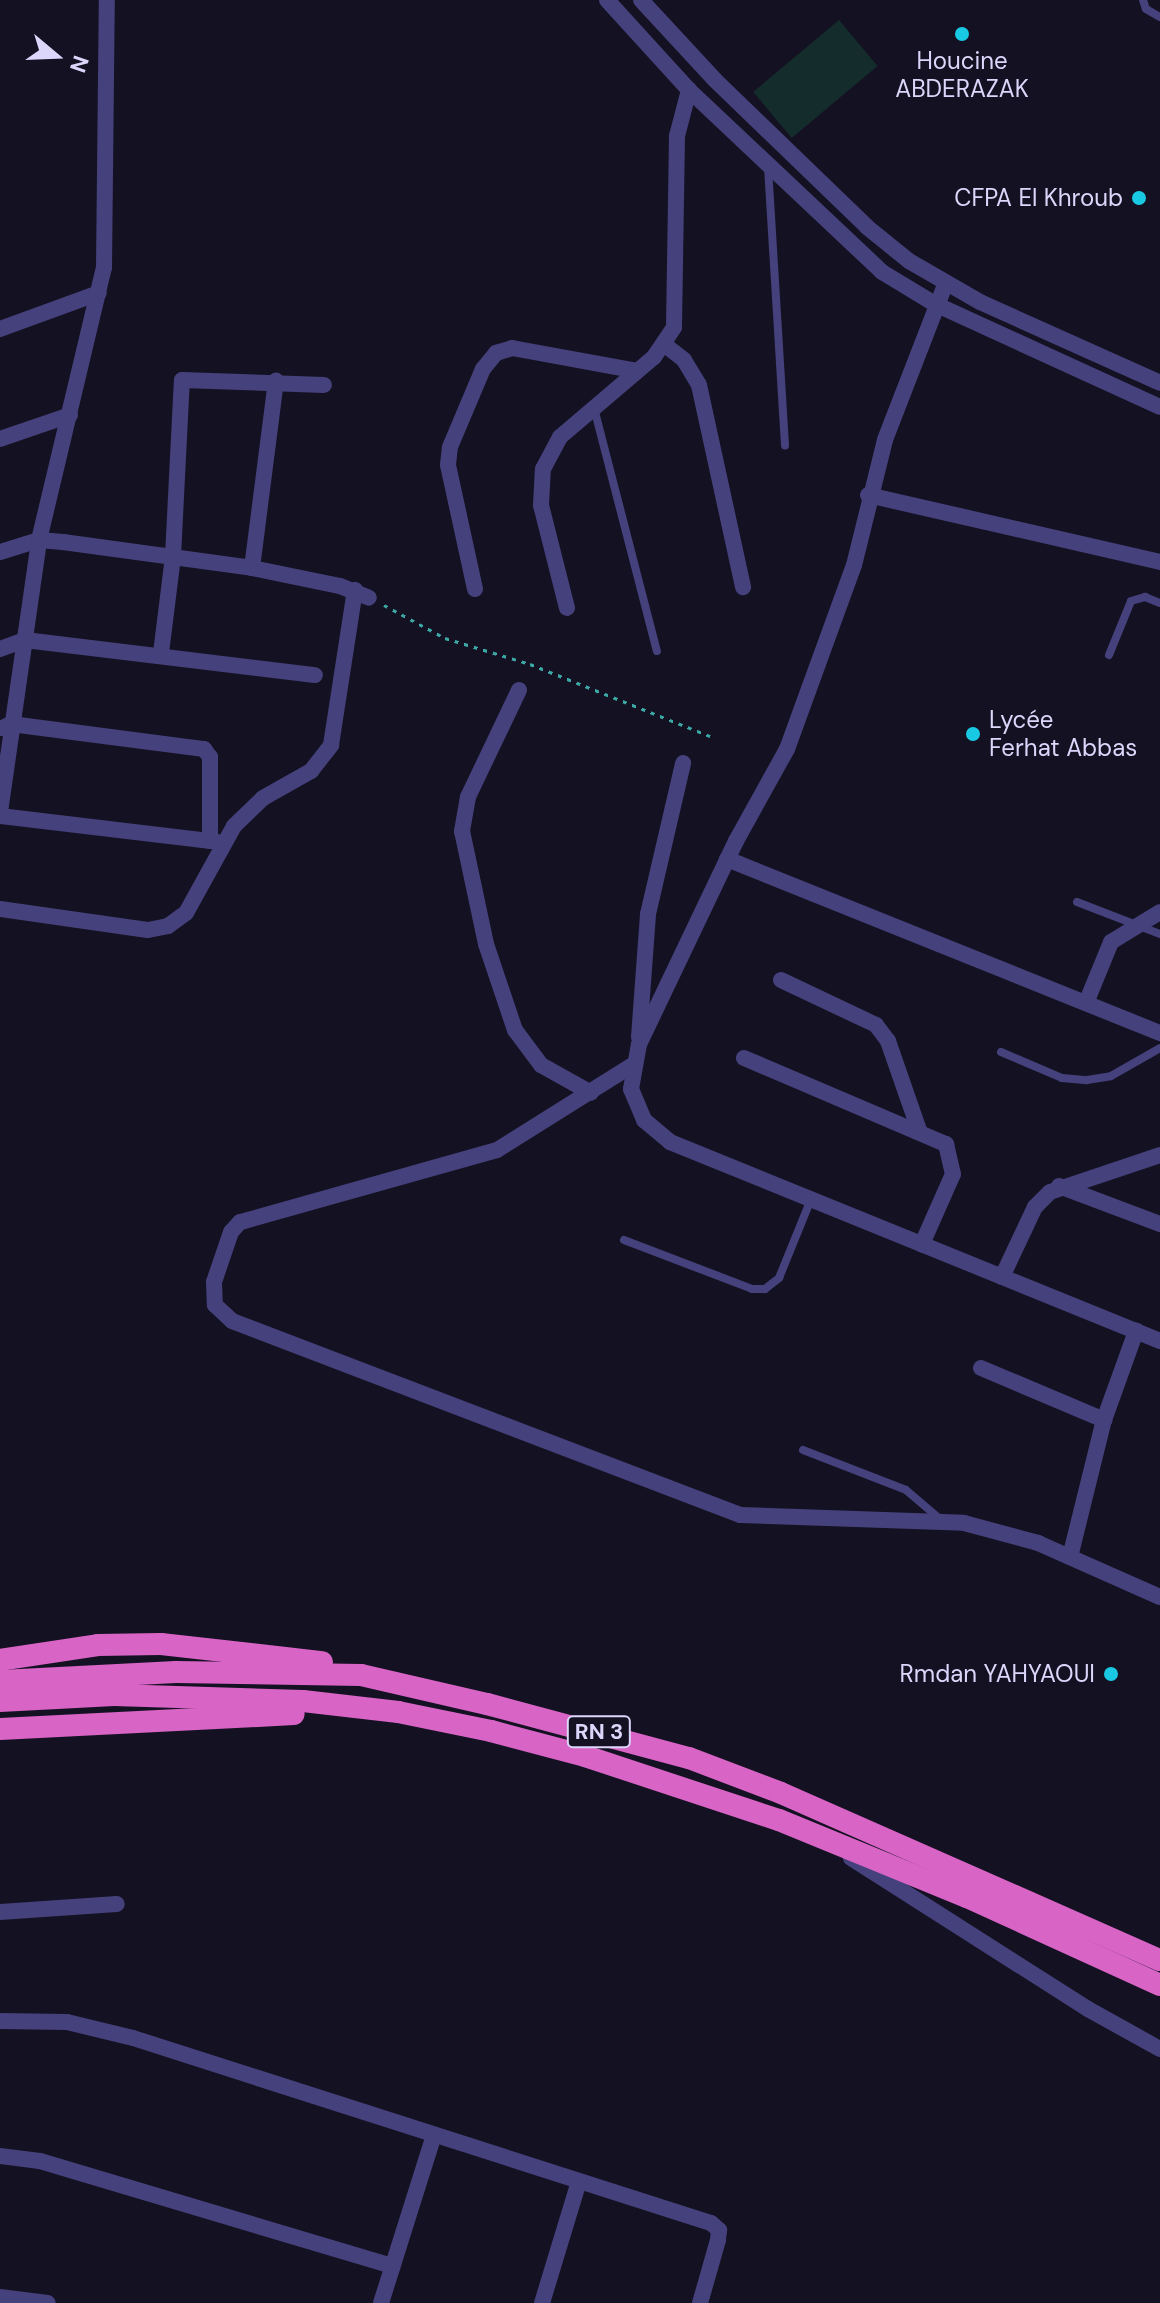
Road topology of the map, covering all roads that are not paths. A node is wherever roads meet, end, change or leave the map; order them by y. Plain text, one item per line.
1 (107, 0) edge
2 (607, 0) edge
3 (641, 0) edge
4 (1143, 0) edge
5 (1160, 17) edge
6 (689, 90) junction
7 (767, 162) junction
8 (945, 285) junction
9 (99, 293) junction
10 (935, 304) junction
11 (0, 329) edge
12 (665, 345) junction
13 (637, 371) junction
14 (276, 381) junction
15 (1160, 383) edge
16 (324, 385) dead end
17 (594, 407) junction
18 (1160, 407) edge
19 (70, 415) junction
20 (0, 439) edge
21 (785, 445) dead end
22 (868, 495) junction
23 (39, 540) junction
24 (0, 552) edge
25 (173, 556) junction
26 (1160, 562) edge
27 (252, 568) junction
28 (743, 587) dead end
29 (475, 589) dead end
30 (1160, 603) edge
31 (567, 608) dead end
32 (25, 640) junction
33 (0, 649) edge
34 (657, 651) dead end
35 (161, 653) junction
36 (1109, 655) dead end
37 (315, 675) dead end
38 (519, 690) dead end
39 (5, 726) edge
40 (683, 763) dead end
41 (0, 814) edge
42 (216, 842) junction
43 (727, 859) junction
44 (1077, 902) dead end
45 (0, 909) edge
46 (1160, 912) edge
47 (1135, 925) junction
48 (1160, 934) edge
49 (781, 980) dead end
50 (1086, 1003) junction
51 (1160, 1033) edge
52 (639, 1044) junction
53 (1160, 1048) edge
54 (1001, 1052) dead end
55 (744, 1058) dead end
56 (631, 1066) junction
57 (591, 1093) junction
58 (919, 1130) junction
59 (1160, 1155) edge
60 (1059, 1186) junction
61 (811, 1199) junction
62 (1160, 1224) edge
63 (624, 1240) dead end
64 (922, 1244) junction
65 (1002, 1277) junction
66 (1136, 1331) junction
67 (1160, 1341) edge
68 (981, 1368) dead end
69 (1104, 1420) junction
70 (803, 1450) dead end
71 (940, 1519) junction
72 (1070, 1557) junction
73 (1160, 1597) edge
74 (0, 1660) edge
75 (361, 1675) junction
76 (0, 1681) edge
77 (0, 1701) edge
78 (356, 1706) junction
79 (0, 1729) edge
80 (809, 1832) junction
81 (117, 1904) dead end
82 (0, 1912) edge
83 (1160, 1960) edge
84 (1160, 1985) edge
85 (0, 2021) edge
86 (1160, 2049) edge
87 (434, 2135) junction
88 (0, 2156) edge
89 (579, 2181) junction
90 (393, 2266) junction
91 (0, 2297) edge
92 (24, 2299) edge
93 (48, 2303) edge
94 (381, 2303) edge
95 (542, 2303) edge
96 (700, 2303) edge

1 - 9 street
2 - 6 street
3 - 8 street
4 - 5 lane
6 - 7 street
6 - 12 street
7 - 10 street
7 - 21 lane
8 - 10 street
8 - 15 street
9 - 11 street
9 - 19 street
10 - 18 street
10 - 22 street
12 - 13 street
12 - 28 street
13 - 17 street
13 - 29 street
14 - 16 street
14 - 25 street
14 - 27 street
17 - 31 street
17 - 34 lane
19 - 20 street
19 - 23 street
22 - 26 street
22 - 43 street
23 - 24 street
23 - 25 street
23 - 32 street
25 - 27 street
25 - 35 street
27 - 42 street
30 - 36 lane
32 - 33 street
32 - 35 street
32 - 39 street
35 - 37 street
38 - 57 street
39 - 41 street
39 - 42 street
40 - 52 street
41 - 42 street
42 - 45 street
43 - 50 street
43 - 52 street
44 - 47 lane
46 - 47 street
47 - 48 lane
47 - 50 street
49 - 58 street
50 - 51 street
52 - 56 street
53 - 54 lane
55 - 58 street
56 - 57 street
56 - 61 street
57 - 71 street
58 - 64 street
59 - 60 street
60 - 62 street
60 - 65 street
61 - 63 lane
61 - 64 street
64 - 65 street
65 - 66 street
66 - 67 street
66 - 69 street
68 - 69 street
69 - 72 street
70 - 71 lane
71 - 72 street
72 - 73 street
74 - 75 highway
75 - 76 highway, RN 3
75 - 83 highway, RN 3
77 - 78 highway, RN 3
78 - 79 highway
78 - 80 highway, RN 3
80 - 84 highway, RN 3
80 - 86 street
81 - 82 street
85 - 87 street
87 - 89 street
87 - 90 street
88 - 90 street
89 - 95 street
89 - 96 street
90 - 94 street
91 - 92 street
92 - 93 street

